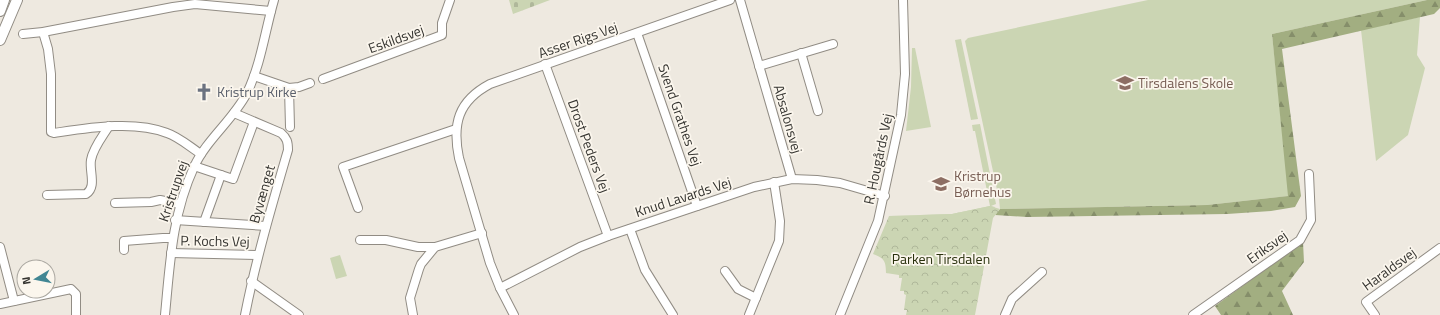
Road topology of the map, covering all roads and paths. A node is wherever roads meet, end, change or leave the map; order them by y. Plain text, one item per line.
1 (4, 0) edge
2 (17, 0) edge
3 (274, 0) edge
4 (450, 0) edge
5 (730, 0) edge
6 (740, 0) edge
7 (903, 0) edge
8 (0, 11) edge
9 (271, 11) junction
10 (43, 32) junction
11 (637, 33) junction
12 (23, 34) dead end
13 (0, 40) edge
14 (833, 44) dead end
15 (801, 53) junction
16 (545, 64) junction
17 (759, 66) junction
18 (254, 76) junction
19 (323, 79) dead end
20 (310, 83) dead end
21 (289, 88) junction
22 (818, 111) dead end
23 (234, 113) junction
24 (254, 122) junction
25 (109, 126) junction
26 (290, 128) dead end
27 (456, 129) junction
28 (201, 154) junction
29 (194, 166) junction
30 (1309, 174) dead end
31 (221, 176) junction
32 (792, 179) junction
33 (774, 182) junction
34 (47, 195) dead end
35 (885, 196) junction
36 (116, 203) dead end
37 (180, 204) junction
38 (697, 206) junction
39 (358, 208) dead end
40 (176, 220) junction
41 (204, 222) junction
42 (266, 226) junction
43 (630, 228) junction
44 (482, 233) junction
45 (608, 236) junction
46 (172, 238) junction
47 (360, 240) dead end
48 (0, 247) edge
49 (435, 247) junction
50 (1440, 248) edge
51 (124, 250) dead end
52 (171, 253) junction
53 (258, 255) junction
54 (725, 271) dead end
55 (1042, 272) dead end
56 (252, 280) junction
57 (500, 288) junction
58 (756, 298) junction
59 (14, 301) junction
60 (0, 304) edge
61 (76, 315) edge
62 (165, 315) edge
63 (244, 315) edge
64 (299, 315) edge
65 (413, 315) edge
66 (514, 315) edge
67 (673, 315) edge
68 (749, 315) edge
69 (840, 315) edge
70 (1005, 315) edge
71 (1193, 315) edge
72 (1375, 315) edge

1 - 8 street
2 - 13 street
3 - 9 street, Kristrupvej
4 - 19 street, Eskildsvej
5 - 11 street, Asser Rigs Vej
6 - 17 street, Absalonsvej
7 - 35 street, R. Hougårds Vej
9 - 10 street
9 - 18 street, Kristrupvej
10 - 12 street
10 - 25 street
11 - 16 street, Asser Rigs Vej
11 - 38 street, Svend Grathes Vej
14 - 15 street
15 - 17 street
15 - 22 street
16 - 27 street, Asser Rigs Vej
16 - 45 street, Drost Peders Vej
17 - 32 street, Absalonsvej
18 - 21 street
18 - 23 street, Kristrupvej
20 - 21 street
21 - 26 street
23 - 24 street, Byvænget
23 - 28 street, Kristrupvej
24 - 31 street
24 - 42 street, Byvænget
25 - 28 street
25 - 34 street
27 - 39 street
27 - 44 street, Asser Rigs Vej
28 - 29 street, Kristrupvej
29 - 31 street
29 - 37 street, Kristrupvej
30 - 71 street, Eriksvej
31 - 41 street
32 - 33 street, Knud Lavards Vej
32 - 35 street, Knud Lavards Vej
33 - 38 street, Knud Lavards Vej
33 - 58 street
35 - 69 street, R. Hougårds Vej
36 - 37 street
37 - 40 street, Kristrupvej
38 - 43 street, Knud Lavards Vej
40 - 41 street
40 - 46 street, Kristrupvej
41 - 42 street
42 - 53 street, Byvænget
43 - 45 street, Knud Lavards Vej
43 - 67 street
44 - 49 street
44 - 57 street, Asser Rigs Vej
45 - 57 street, Knud Lavards Vej
46 - 51 street
46 - 52 street, Kristrupvej
47 - 49 street
48 - 59 street
49 - 65 street
50 - 72 street, Haraldsvej
52 - 53 street, P. Kochs Vej
52 - 62 street, Kristrupvej
53 - 56 street, Byvænget
54 - 58 street
55 - 70 street
56 - 63 street, Byvænget
56 - 64 street
57 - 66 street, Asser Rigs Vej
58 - 68 street
59 - 60 street
59 - 61 street

